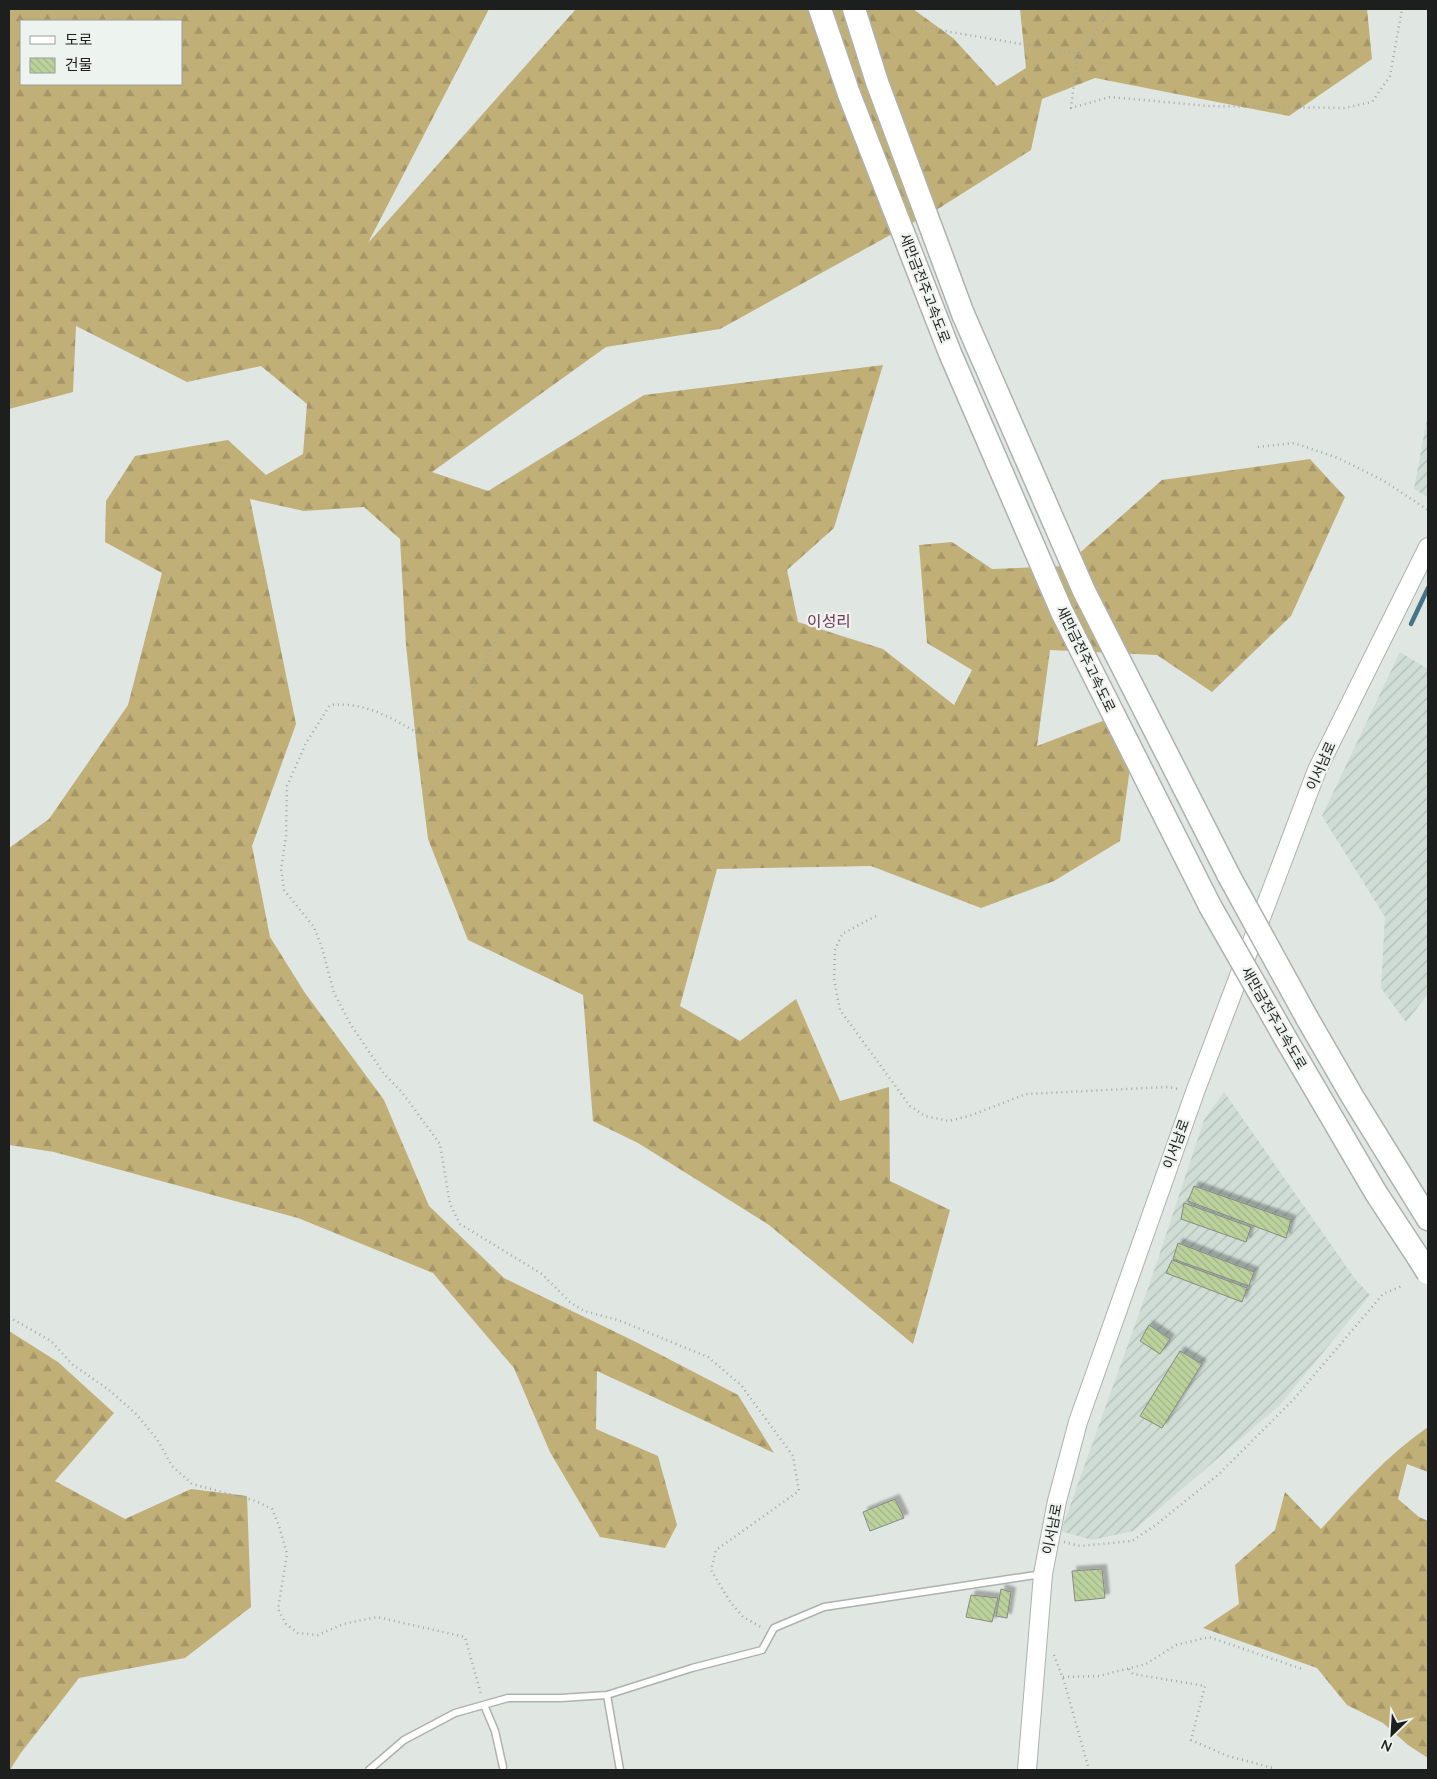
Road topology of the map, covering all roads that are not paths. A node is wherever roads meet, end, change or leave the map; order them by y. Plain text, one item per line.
1 (820, 9) edge
2 (854, 9) edge
3 (1428, 548) edge
4 (1428, 1219) edge
5 (1423, 1265) edge
6 (1043, 1574) junction
7 (607, 1695) junction
8 (484, 1705) junction
9 (503, 1767) dead end
10 (369, 1770) edge
11 (620, 1770) edge
12 (1027, 1770) edge

1 - 5 highway, 새만금전주고속도로, bridge
2 - 4 highway, 새만금전주고속도로, bridge
3 - 6 main road, 이서남로
6 - 7 lane
6 - 12 main road, 이서남로
7 - 8 lane
7 - 11 lane
8 - 9 lane
8 - 10 lane

